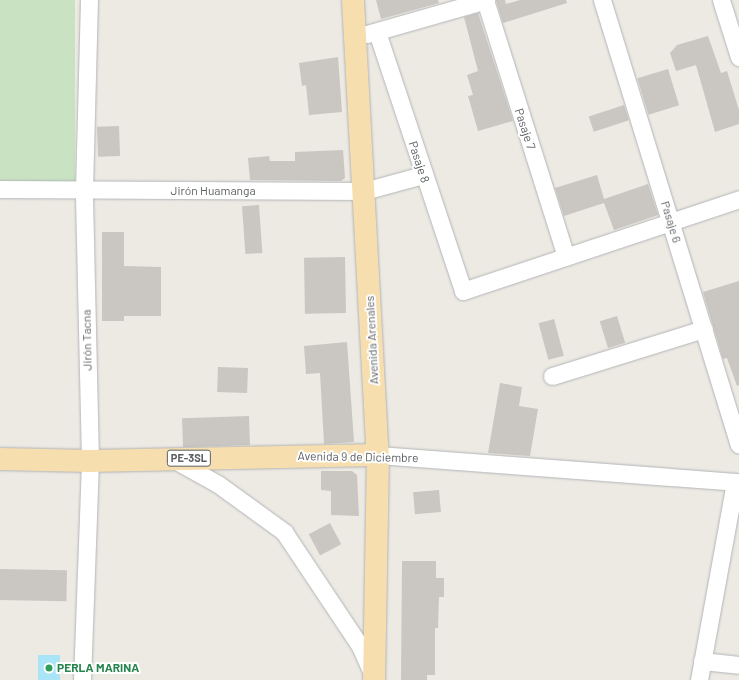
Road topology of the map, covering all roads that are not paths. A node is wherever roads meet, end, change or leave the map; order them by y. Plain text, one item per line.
1 (89, 0) edge
2 (353, 0) edge
3 (486, 0) edge
4 (602, 0) edge
5 (721, 0) edge
6 (377, 32) junction
7 (355, 38) junction
8 (739, 57) edge
9 (423, 175) junction
10 (0, 189) edge
11 (84, 190) junction
12 (364, 191) junction
13 (739, 200) edge
14 (672, 222) junction
15 (566, 257) junction
16 (704, 329) junction
17 (552, 376) dead end
18 (739, 444) edge
19 (378, 455) junction
20 (171, 458) junction
21 (0, 459) edge
22 (90, 461) junction
23 (737, 482) edge
24 (702, 661) junction
25 (739, 665) edge
26 (374, 679) edge
27 (82, 680) edge
28 (699, 680) edge

1 - 11 street, Jirón Tacna
2 - 7 main road, Avenida Arenales
3 - 6 street
3 - 15 street, Pasaje 7
4 - 14 street, Pasaje 6
5 - 8 street
6 - 7 street
6 - 9 street, Pasaje 8
7 - 12 main road, Avenida Arenales
9 - 12 street, Jirón Huamanga
9 - 15 street, Pasaje 8
10 - 11 street, Jirón Huamanga
11 - 12 street, Jirón Huamanga
11 - 22 street, Jirón Tacna
12 - 19 main road, Avenida Arenales
13 - 14 street
14 - 15 street
14 - 16 street, Pasaje 6
16 - 17 street
16 - 18 street, Pasaje 6
19 - 20 main road, Avenida 9 de Diciembre / PE-3SL
19 - 23 street, Avenida 9 de Diciembre
19 - 26 main road, Avenida Arenales
20 - 22 main road, Avenida 9 de Diciembre / PE-3SL
20 - 26 street
21 - 22 main road, Avenida 9 de Diciembre / PE-3SL
22 - 27 street, Jirón Tacna
23 - 24 street
24 - 25 street
24 - 28 street

